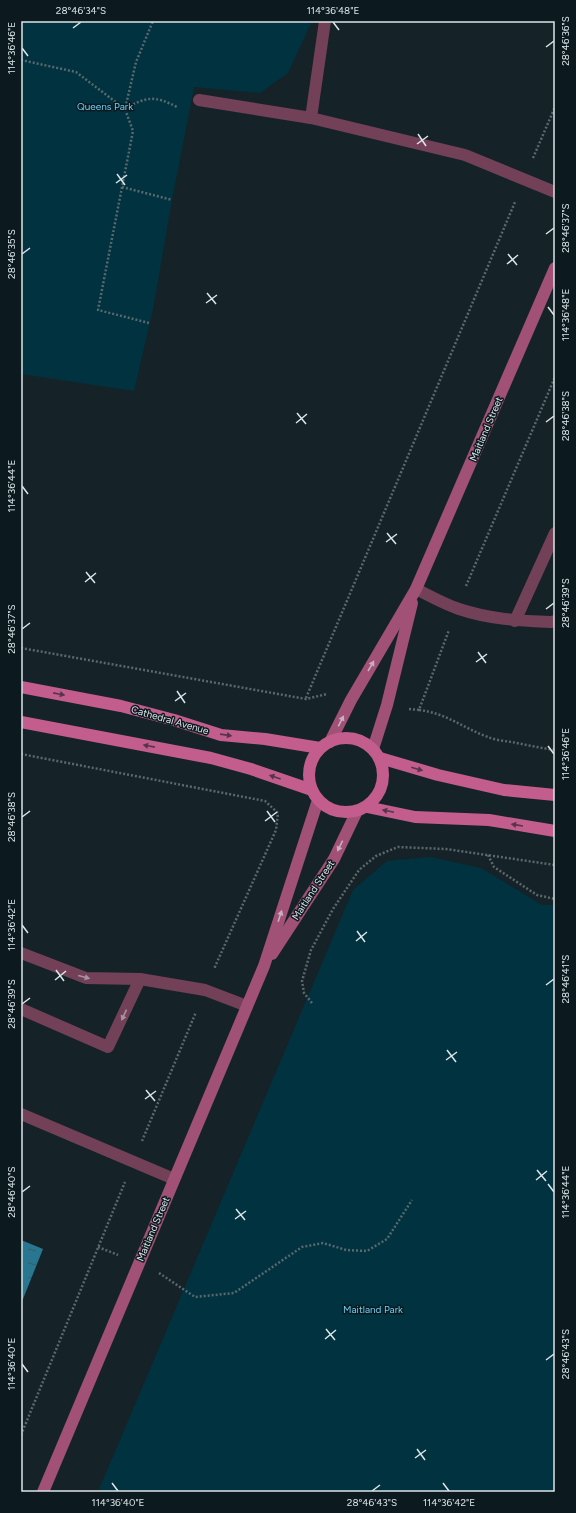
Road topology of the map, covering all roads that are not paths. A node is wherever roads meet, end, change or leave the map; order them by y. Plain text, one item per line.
1 (325, 21) edge
2 (199, 100) road end
3 (311, 118) junction
4 (555, 192) edge
5 (554, 273) edge
6 (555, 533) edge
7 (416, 589) junction
8 (515, 621) junction
9 (555, 621) edge
10 (21, 687) edge
11 (21, 722) edge
12 (325, 745) junction
13 (377, 754) junction
14 (315, 795) junction
15 (555, 795) edge
16 (362, 809) junction
17 (555, 831) edge
18 (21, 953) edge
19 (264, 966) junction
20 (140, 980) junction
21 (247, 1006) junction
22 (21, 1009) edge
23 (21, 1114) edge
24 (174, 1179) junction
25 (43, 1492) edge

1 - 3 lane
2 - 3 lane
3 - 4 lane
5 - 7 main road, Maitland Street
6 - 8 lane
7 - 8 lane
12 -> 7 main road, Maitland Street
7 - 13 main road, Maitland Street
8 - 9 lane
10 -> 12 main road, Cathedral Avenue
14 -> 11 main road
12 - 13 main road
12 - 14 main road
13 -> 15 main road
13 - 16 main road
14 - 16 main road
19 -> 14 main road, Maitland Street
17 -> 16 main road
16 -> 19 main road, Maitland Street
18 -> 20 lane
19 - 21 main road, Maitland Street
20 - 21 lane
20 -> 22 lane
21 - 24 main road, Maitland Street
23 - 24 lane
24 - 25 main road, Maitland Street

